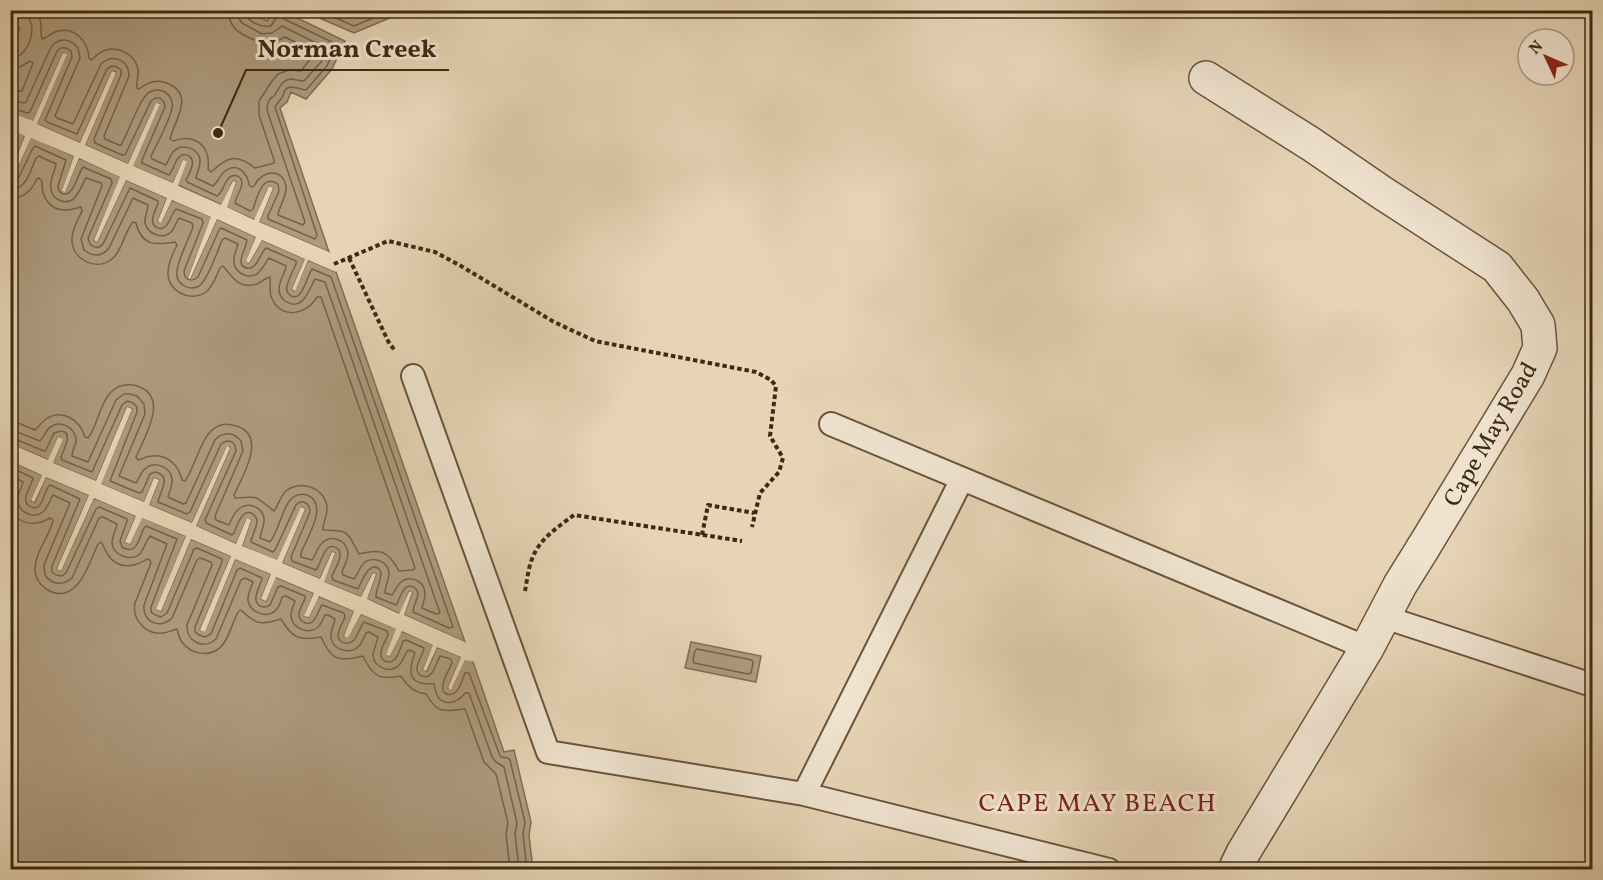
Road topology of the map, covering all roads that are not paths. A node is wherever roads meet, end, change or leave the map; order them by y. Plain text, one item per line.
1 (1206, 78) dead end
2 (413, 376) road end
3 (831, 424) dead end
4 (962, 479) junction
5 (1384, 616) junction
6 (1367, 648) junction
7 (1593, 685) edge
8 (804, 794) junction
9 (1109, 870) edge
10 (1235, 870) edge

1 - 5 street, Cape May Road
2 - 8 lane
3 - 4 lane
4 - 6 lane
4 - 8 lane
5 - 6 street, Cape May Road
5 - 7 lane
6 - 10 street, Cape May Road
8 - 9 lane

